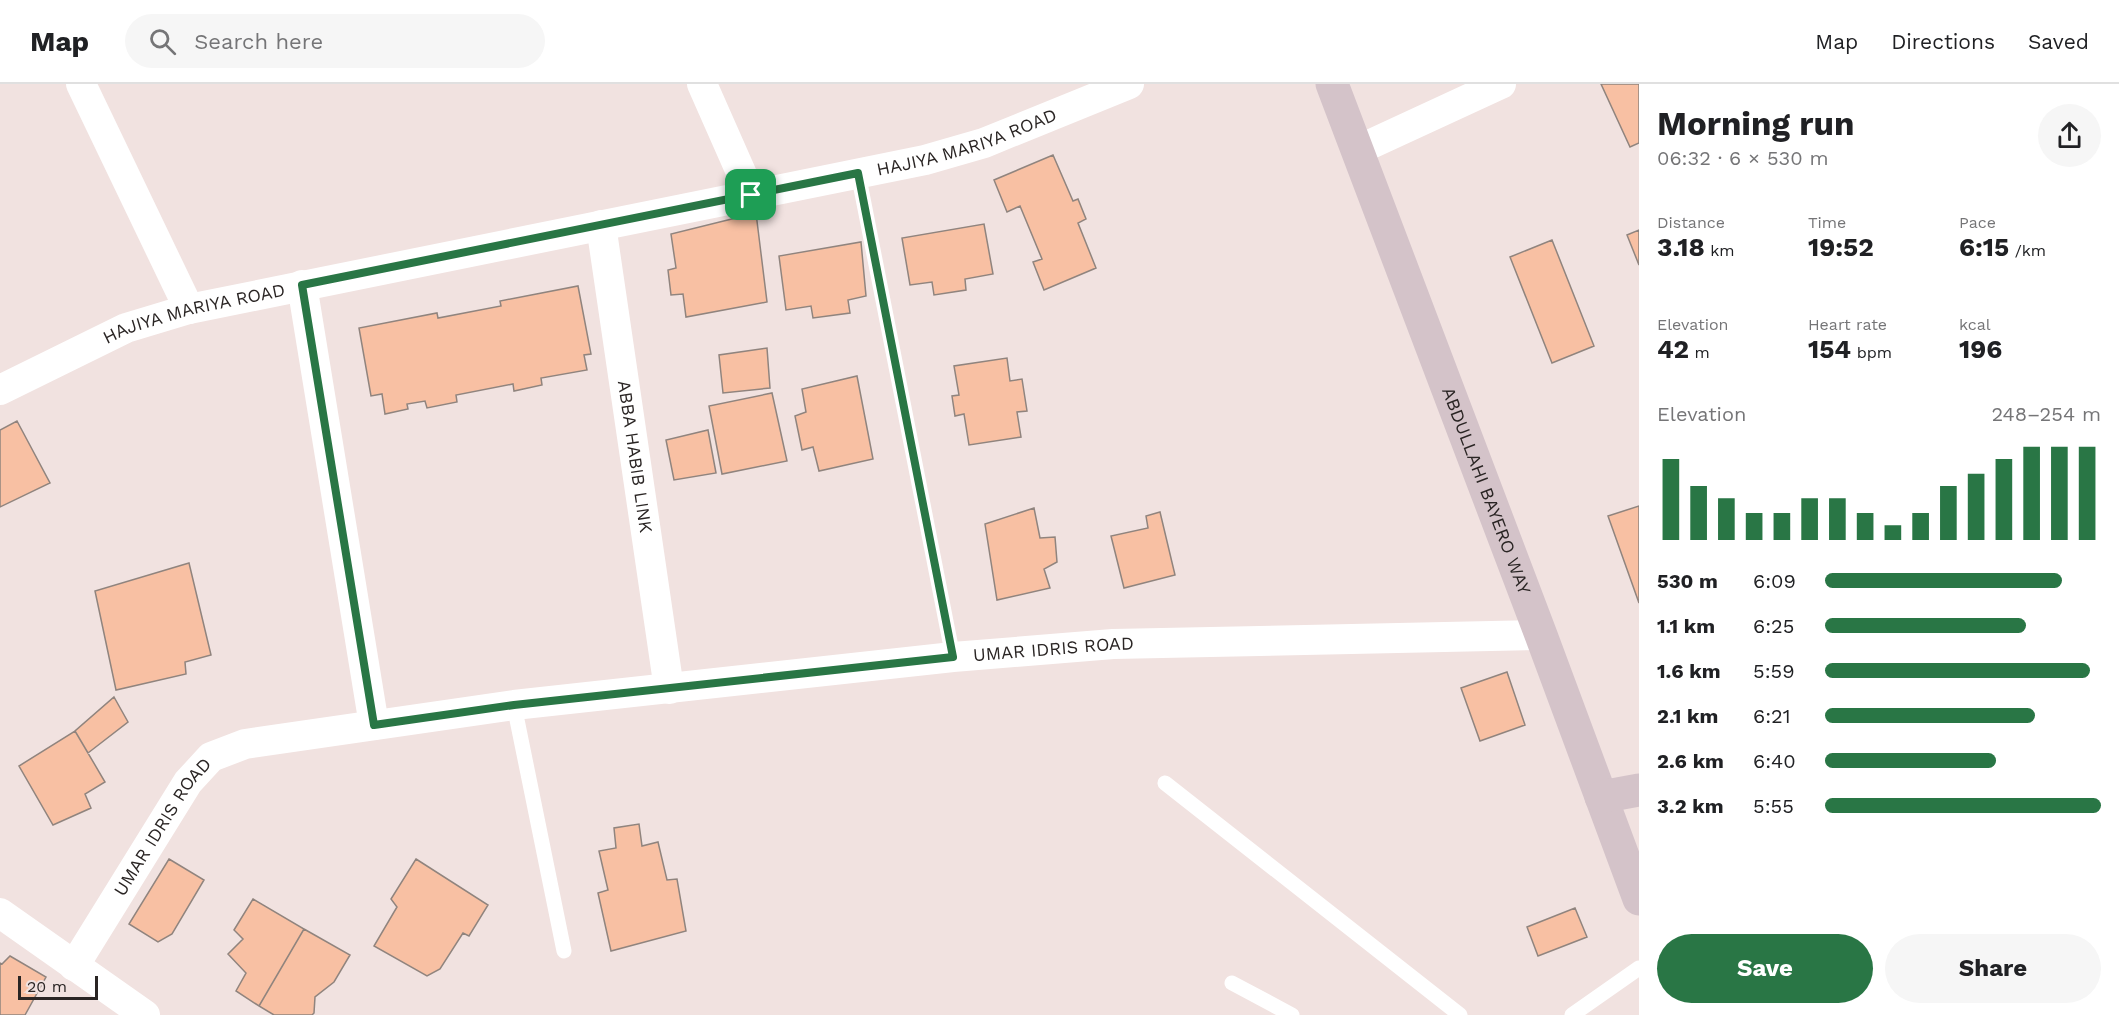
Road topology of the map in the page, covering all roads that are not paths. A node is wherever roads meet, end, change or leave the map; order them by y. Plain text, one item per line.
1 (81, 84) edge
2 (702, 84) edge
3 (1129, 84) edge
4 (1332, 84) edge
5 (1501, 84) edge
6 (1358, 150) junction
7 (858, 173) junction
8 (751, 195) junction
9 (601, 225) junction
10 (302, 285) junction
11 (189, 309) junction
12 (0, 390) edge
13 (1541, 635) junction
14 (953, 657) junction
15 (669, 688) junction
16 (514, 705) junction
17 (374, 725) junction
18 (1165, 783) dead end
19 (1639, 790) edge
20 (1601, 797) junction
21 (1639, 899) edge
22 (0, 913) edge
23 (564, 951) dead end
24 (74, 966) junction
25 (1639, 968) edge
26 (1232, 983) dead end
27 (145, 1015) edge
28 (1292, 1015) edge
29 (1460, 1015) edge
30 (1572, 1015) edge

1 - 11 street
2 - 8 street
3 - 7 street, HAJIYA MARIYA ROAD
4 - 6 street, ABDULLAHI BAYERO WAY
5 - 6 street
6 - 13 street, ABDULLAHI BAYERO WAY
7 - 8 street, HAJIYA MARIYA ROAD
7 - 14 lane
8 - 9 street, HAJIYA MARIYA ROAD
9 - 10 street, HAJIYA MARIYA ROAD
9 - 15 street, ABBA HABIB LINK
10 - 11 street, HAJIYA MARIYA ROAD
10 - 17 street
11 - 12 street, HAJIYA MARIYA ROAD
13 - 14 street, UMAR IDRIS ROAD
13 - 20 street, ABDULLAHI BAYERO WAY
14 - 15 street, UMAR IDRIS ROAD
15 - 16 street, UMAR IDRIS ROAD
16 - 17 street, UMAR IDRIS ROAD
16 - 23 lane
17 - 24 street, UMAR IDRIS ROAD
18 - 29 lane
19 - 20 street
20 - 21 street, ABDULLAHI BAYERO WAY
22 - 24 street
24 - 27 street
25 - 30 lane
26 - 28 lane

